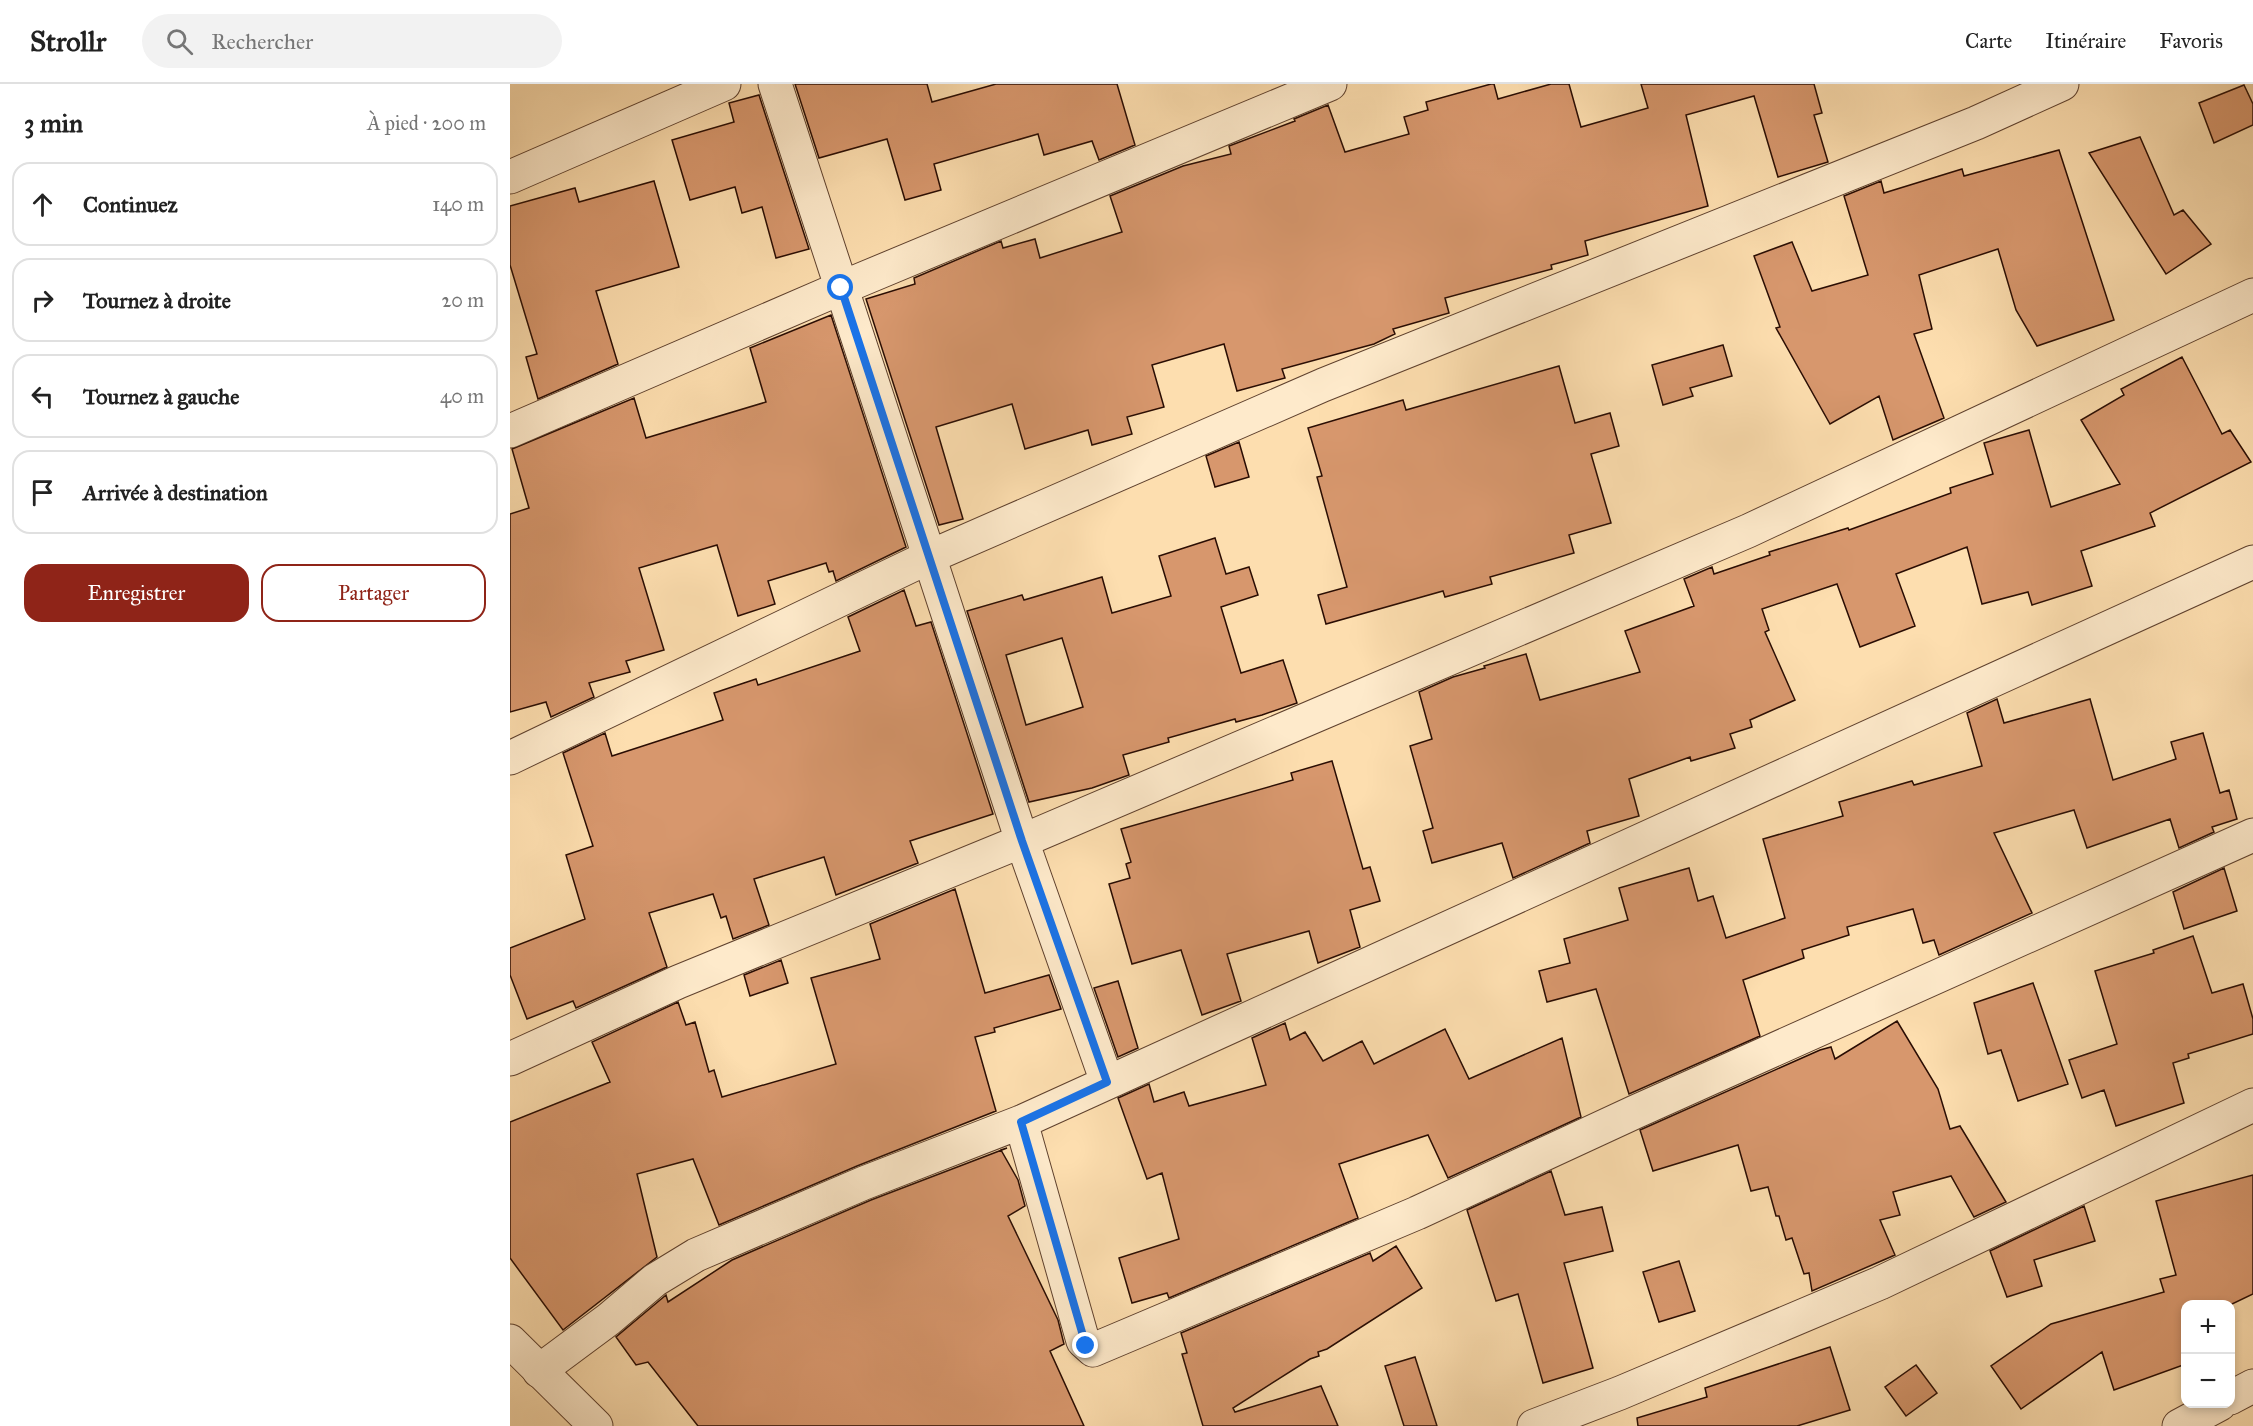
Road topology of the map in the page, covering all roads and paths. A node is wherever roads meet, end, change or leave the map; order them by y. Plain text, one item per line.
1 (724, 84) edge
2 (774, 84) edge
3 (1330, 84) edge
4 (2062, 84) edge
5 (510, 177) edge
6 (841, 288) junction
7 (2253, 295) edge
8 (510, 431) edge
9 (929, 557) junction
10 (2253, 562) edge
11 (510, 758) edge
12 (2253, 835) edge
13 (1022, 841) junction
14 (510, 1059) edge
15 (1107, 1082) junction
16 (2253, 1105) edge
17 (1021, 1122) junction
18 (510, 1341) edge
19 (539, 1371) junction
20 (2253, 1386) edge
21 (2235, 1395) edge
22 (2213, 1408) edge
23 (596, 1426) edge
24 (1533, 1426) edge
25 (2179, 1426) edge

1 - 5 street
2 - 6 street
3 - 6 street
4 - 9 street
6 - 8 street
6 - 9 street
7 - 13 street
9 - 11 street
9 - 13 street
10 - 15 street
12 - 17 street
13 - 14 street
13 - 15 street
15 - 17 street
16 - 24 street
17 - 19 street
18 - 19 street
19 - 23 street
20 - 21 street
22 - 25 street

